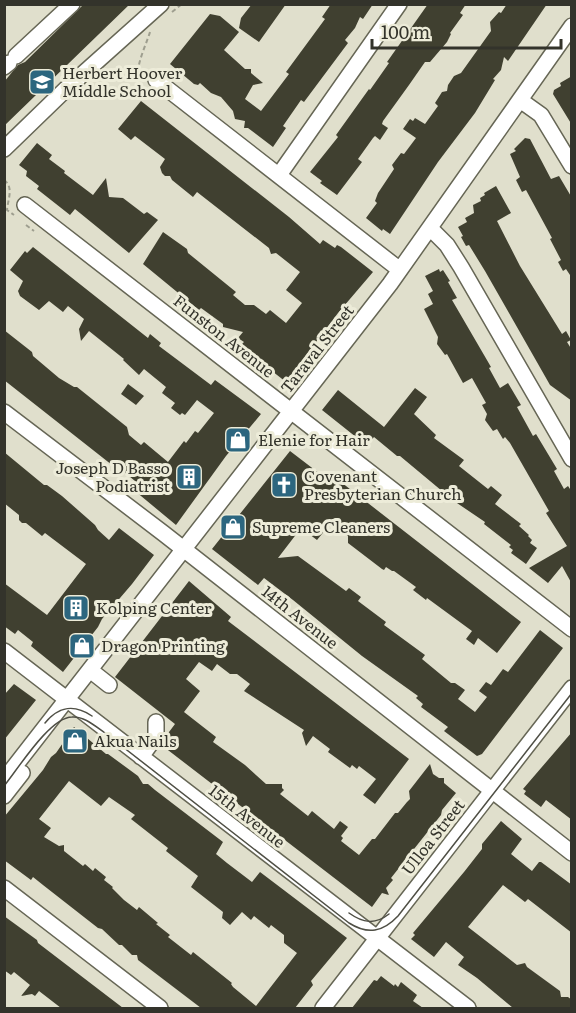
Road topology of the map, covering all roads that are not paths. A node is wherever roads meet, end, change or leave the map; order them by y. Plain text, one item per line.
1 (72, 4) edge
2 (160, 4) edge
3 (399, 4) edge
4 (572, 26) edge
5 (10, 62) edge
6 (156, 80) dead end
7 (520, 100) junction
8 (4, 149) edge
9 (572, 166) edge
10 (279, 175) junction
11 (26, 205) dead end
12 (430, 228) junction
13 (400, 270) junction
14 (291, 411) junction
15 (4, 412) edge
16 (572, 459) edge
17 (184, 550) junction
18 (572, 629) edge
19 (4, 651) edge
20 (90, 670) junction
21 (109, 684) dead end
22 (572, 688) edge
23 (69, 701) junction
24 (156, 722) dead end
25 (141, 757) junction
26 (4, 767) edge
27 (4, 780) edge
28 (492, 791) junction
29 (4, 796) edge
30 (572, 853) edge
31 (4, 888) edge
32 (377, 939) junction
33 (160, 1008) edge
34 (322, 1008) edge
35 (468, 1008) edge

1 - 5 street
2 - 8 street
3 - 10 street
4 - 7 street, Taraval Street
6 - 10 street
7 - 9 street
7 - 12 street, Taraval Street
10 - 13 street
11 - 14 street, Funston Avenue
12 - 13 street, Taraval Street
12 - 16 street
13 - 14 street, Taraval Street
14 - 17 street, Taraval Street
14 - 18 street, Funston Avenue
15 - 17 street, 14th Avenue
17 - 20 street, Taraval Street
17 - 28 street, 14th Avenue
19 - 23 street, 15th Avenue
20 - 21 street
20 - 23 street, Taraval Street
22 - 28 street, Ulloa Street
23 - 25 street, 15th Avenue
23 - 26 street, Taraval Street
23 - 27 street, Taraval Street
23 - 29 street, Taraval Street
24 - 25 street
25 - 32 street, 15th Avenue
28 - 30 street, 14th Avenue
28 - 32 street, Ulloa Street
31 - 33 street
32 - 34 street, Ulloa Street
32 - 35 street, 15th Avenue

